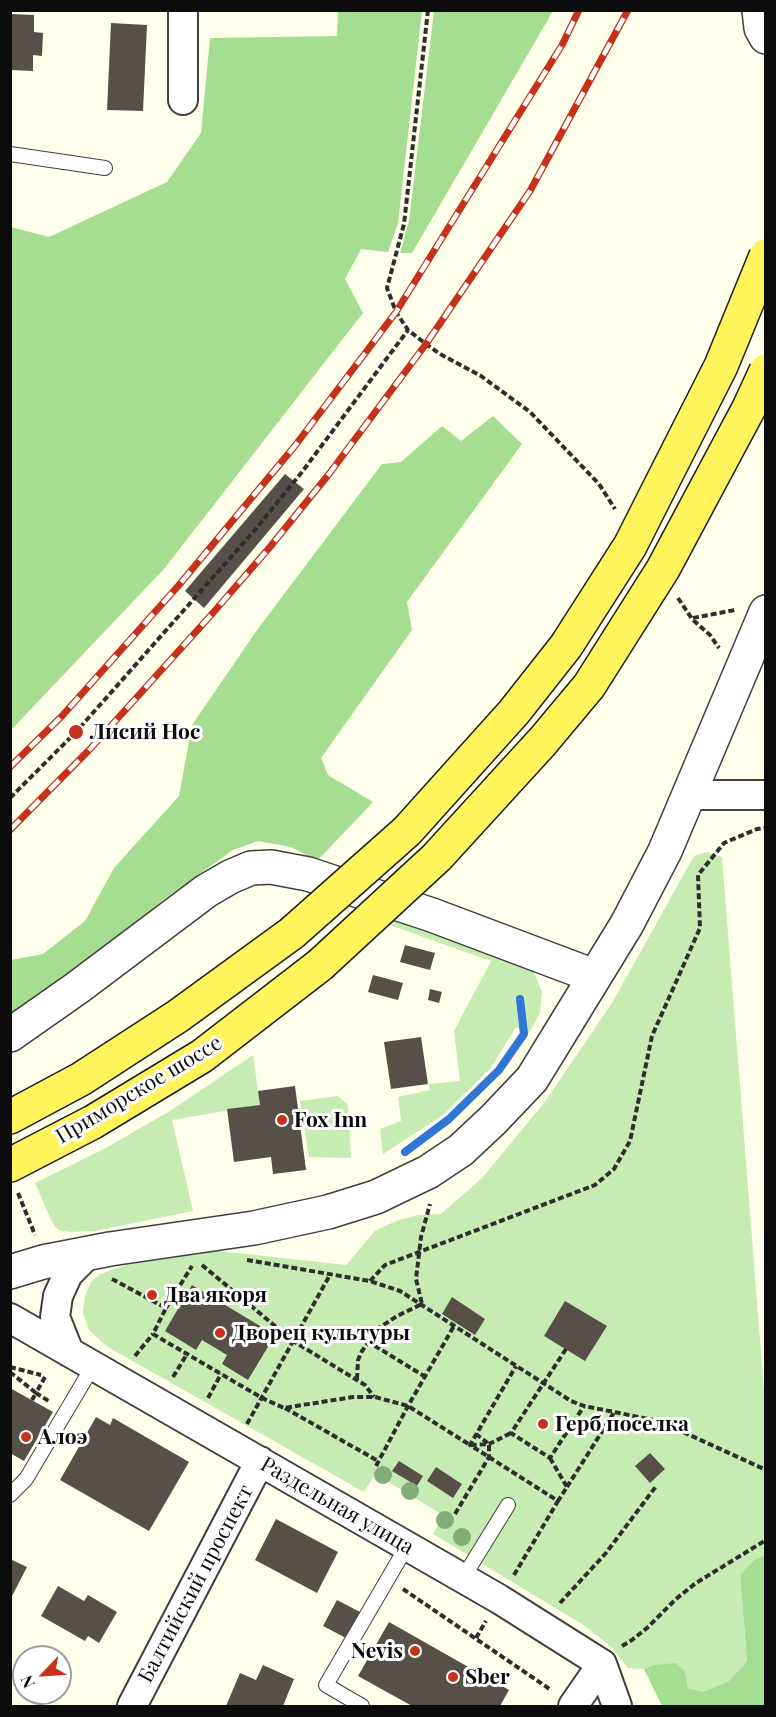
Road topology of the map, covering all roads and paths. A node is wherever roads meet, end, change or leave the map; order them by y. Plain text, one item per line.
1 (183, 10) edge
2 (428, 10) edge
3 (759, 10) edge
4 (765, 37) edge
5 (183, 100) dead end
6 (10, 154) edge
7 (105, 168) dead end
8 (765, 256) edge
9 (408, 330) junction
10 (765, 371) edge
11 (619, 514) dead end
12 (672, 590) dead end
13 (751, 611) edge
14 (692, 619) junction
15 (738, 675) junction
16 (688, 795) junction
17 (765, 795) edge
18 (10, 798) edge
19 (765, 828) edge
20 (594, 976) junction
21 (10, 1035) edge
22 (10, 1117) edge
23 (428, 1172) junction
24 (14, 1179) edge
25 (420, 1251) junction
26 (240, 1259) dead end
27 (43, 1262) junction
28 (97, 1265) junction
29 (10, 1272) edge
30 (331, 1273) junction
31 (370, 1281) junction
32 (422, 1304) junction
33 (166, 1308) junction
34 (10, 1318) edge
35 (454, 1326) junction
36 (153, 1334) junction
37 (293, 1341) junction
38 (367, 1341) junction
39 (566, 1349) dead end
40 (187, 1354) junction
41 (135, 1356) dead end
42 (81, 1359) junction
43 (516, 1366) junction
44 (10, 1367) edge
45 (10, 1372) edge
46 (221, 1374) junction
47 (425, 1376) junction
48 (172, 1377) dead end
49 (357, 1380) junction
50 (543, 1383) junction
51 (36, 1393) junction
52 (375, 1397) junction
53 (208, 1398) dead end
54 (262, 1398) junction
55 (32, 1400) dead end
56 (408, 1406) junction
57 (584, 1406) junction
58 (284, 1408) junction
59 (615, 1411) junction
60 (511, 1433) junction
61 (476, 1434) junction
62 (489, 1444) junction
63 (470, 1445) junction
64 (234, 1447) junction
65 (549, 1458) junction
66 (260, 1461) junction
67 (765, 1470) edge
68 (657, 1485) dead end
69 (567, 1487) junction
70 (10, 1495) edge
71 (558, 1501) dead end
72 (508, 1505) dead end
73 (455, 1514) dead end
74 (765, 1540) edge
75 (407, 1546) junction
76 (463, 1578) junction
77 (389, 1580) junction
78 (560, 1603) dead end
79 (610, 1656) junction
80 (573, 1706) edge
81 (132, 1707) edge
82 (362, 1707) edge
83 (617, 1707) edge

1 - 5 street
2 - 9 path
3 - 4 street
6 - 7 lane
8 - 22 main road, Приморское шоссе, bridge
9 - 11 path
9 - 18 path
10 - 24 main road, Приморское шоссе, bridge
12 - 14 path
13 - 14 path
13 - 15 street
14 - 15 path
15 - 16 street
16 - 17 street
16 - 20 street
19 - 25 path
20 - 21 street
20 - 23 street
23 - 25 path
23 - 28 street
24 - 27 path
25 - 31 path
25 - 32 path
26 - 30 path
27 - 28 street
27 - 29 street
28 - 33 path
28 - 42 street
30 - 31 path
30 - 37 path
31 - 32 path
32 - 35 path
32 - 38 path
33 - 36 path
33 - 37 path
34 - 42 street, Раздельная улица
35 - 43 path
35 - 47 path
36 - 40 path
36 - 41 path
37 - 49 path
37 - 54 path
38 - 47 path
38 - 49 path
39 - 50 path
40 - 46 path
40 - 48 path
42 - 64 street, Раздельная улица
42 - 70 lane
43 - 50 path
43 - 61 path
44 - 51 path
45 - 51 path
46 - 53 path
46 - 54 path
47 - 56 path
49 - 52 path
50 - 57 path
50 - 60 path
51 - 55 path
52 - 56 path
52 - 58 path
54 - 58 path
54 - 64 path
56 - 58 path
56 - 63 path
57 - 59 path
57 - 65 path
59 - 67 path
59 - 69 path
60 - 62 path
60 - 65 path
61 - 62 path
61 - 63 path
62 - 63 path
62 - 73 path
64 - 66 street, Раздельная улица
65 - 69 path
66 - 75 street, Раздельная улица
66 - 81 street, Балтийский проспект
68 - 78 path
69 - 71 path
72 - 76 lane
74 - 79 path
75 - 76 street, Раздельная улица
75 - 77 lane
76 - 79 street, Раздельная улица
77 - 80 path
77 - 82 lane
79 - 80 street
79 - 83 street

